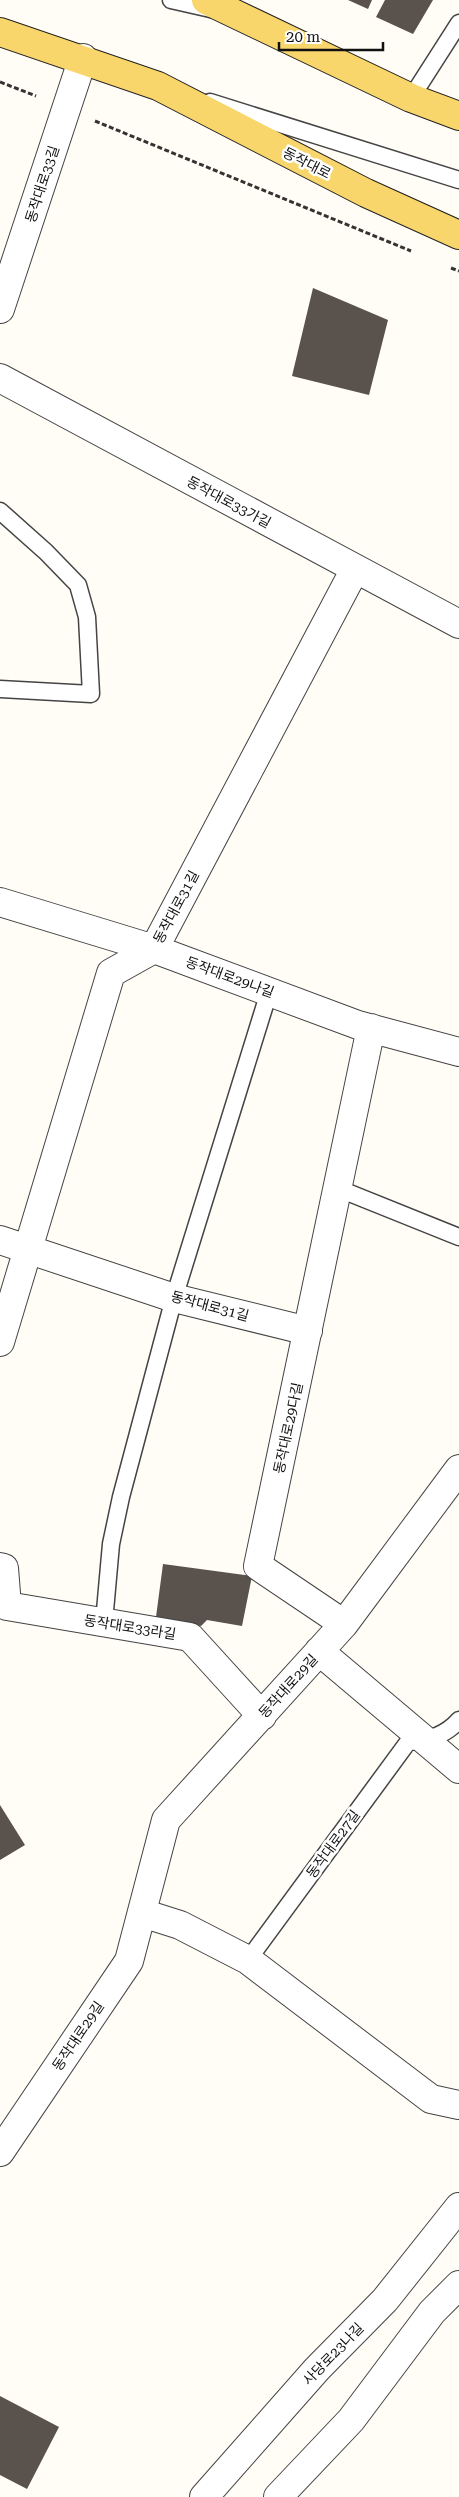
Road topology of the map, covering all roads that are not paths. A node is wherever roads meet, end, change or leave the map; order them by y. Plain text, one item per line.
1 (171, 0) edge
2 (206, 0) edge
3 (239, 15) junction
4 (459, 23) edge
5 (0, 32) edge
6 (83, 58) junction
7 (158, 86) junction
8 (411, 98) junction
9 (459, 116) edge
10 (459, 180) edge
11 (459, 235) edge
12 (6, 274) edge
13 (0, 309) edge
14 (0, 378) edge
15 (0, 511) edge
16 (355, 569) junction
17 (459, 624) edge
18 (0, 689) edge
19 (0, 902) edge
20 (154, 949) junction
21 (269, 992) junction
22 (371, 1028) junction
23 (459, 1052) edge
24 (337, 1188) junction
25 (459, 1237) edge
26 (0, 1240) edge
27 (28, 1248) junction
28 (174, 1298) junction
29 (308, 1331) junction
30 (0, 1342) edge
31 (459, 1469) edge
32 (0, 1567) edge
33 (104, 1622) junction
34 (344, 1624) junction
35 (319, 1651) junction
36 (262, 1716) junction
37 (459, 1720) edge
38 (426, 1741) junction
39 (459, 1769) edge
40 (142, 1913) junction
41 (248, 1960) junction
42 (459, 2105) edge
43 (0, 2152) edge
44 (459, 2207) edge
45 (459, 2285) edge
46 (204, 2497) edge
47 (278, 2497) edge

1 - 3 lane
2 - 3 main road
3 - 8 main road
4 - 8 lane
5 - 6 main road, 동작대로
6 - 7 main road, 동작대로
6 - 12 street, 동작대로33길
7 - 10 lane, 동작대로
7 - 11 main road, 동작대로
8 - 9 main road
12 - 13 street, 동작대로33길
14 - 16 street, 동작대로33가길
15 - 18 lane
16 - 17 street, 동작대로33가길
16 - 20 street, 동작대로31길
19 - 20 street, 동작대로29나길
20 - 21 street, 동작대로29나길
20 - 27 street, 동작대로31길
21 - 22 street, 동작대로29나길
21 - 28 lane
22 - 23 street, 동작대로29나길
22 - 24 street, 동작대로29다길
24 - 25 lane
24 - 29 street, 동작대로29다길
26 - 27 street, 동작대로31길
27 - 28 street, 동작대로31길
27 - 30 street, 동작대로31길
28 - 29 street, 동작대로31길
28 - 33 lane
29 - 34 street, 동작대로29다길
31 - 34 street, 동작대로29길
32 - 33 street, 동작대로33라길
33 - 36 street, 동작대로33라길
34 - 35 street, 동작대로29길
35 - 36 street, 동작대로29길
35 - 38 street
36 - 40 street, 동작대로29길
37 - 38 lane, 동작대로27길
38 - 39 street
38 - 41 lane, 동작대로27길
40 - 41 street
40 - 43 street, 동작대로29길
41 - 42 street
44 - 46 street, 사당로23나길
45 - 47 street

